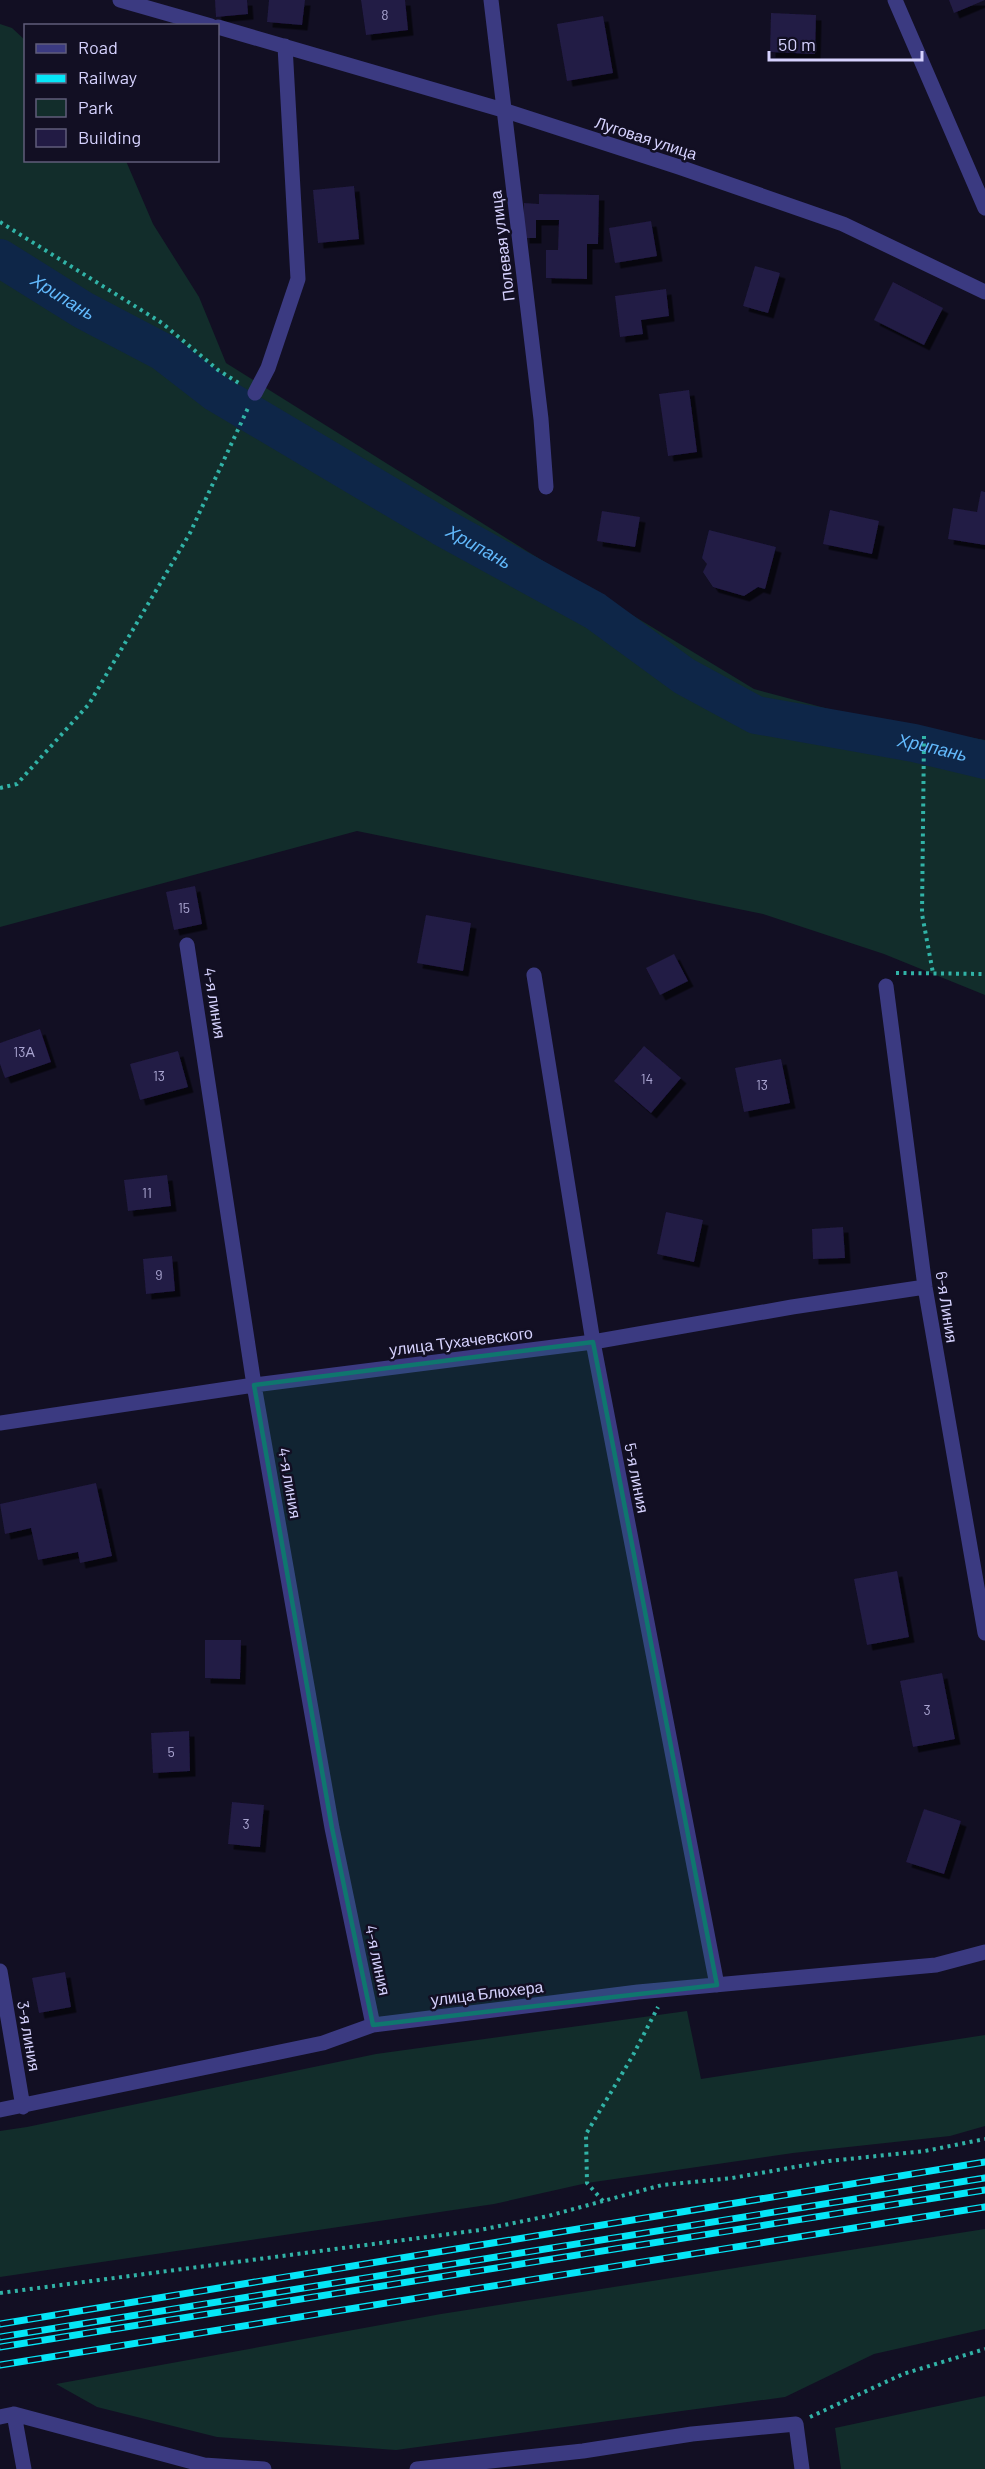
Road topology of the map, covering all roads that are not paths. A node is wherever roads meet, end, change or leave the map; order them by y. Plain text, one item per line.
1 (120, 0) edge
2 (491, 0) edge
3 (895, 0) edge
4 (204, 24) edge
5 (219, 27) edge
6 (285, 46) junction
7 (503, 110) junction
8 (985, 208) edge
9 (985, 292) edge
10 (255, 393) road end
11 (546, 487) dead end
12 (187, 945) dead end
13 (534, 975) dead end
14 (886, 986) road end
15 (925, 1287) junction
16 (593, 1342) junction
17 (254, 1385) junction
18 (0, 1423) edge
19 (985, 1633) edge
20 (985, 1952) edge
21 (0, 1971) edge
22 (717, 1985) junction
23 (373, 2025) junction
24 (23, 2107) junction
25 (0, 2110) edge
26 (7, 2415) edge
27 (24, 2469) edge
28 (264, 2469) edge
29 (417, 2469) edge
30 (802, 2469) edge

1 - 4 street
2 - 7 street, Полевая улица
3 - 8 street
5 - 6 street, Луговая улица
6 - 7 street, Луговая улица
6 - 10 street
7 - 9 street, Луговая улица
7 - 11 street, Полевая улица
12 - 17 street, 4-я линия
13 - 16 street, 5-я линия
14 - 15 street, 6-я Линия
15 - 16 street, улица Тухачевского
15 - 19 street, 6-я Линия
16 - 17 street, улица Тухачевского
16 - 22 street, 5-я линия
17 - 18 street, улица Тухачевского
17 - 23 street, 4-я линия
20 - 22 street, улица Блюхера
21 - 24 street, 3-я линия
22 - 23 street, улица Блюхера
23 - 24 street, улица Блюхера
24 - 25 street, улица Блюхера
26 - 27 street
26 - 28 street
29 - 30 street

